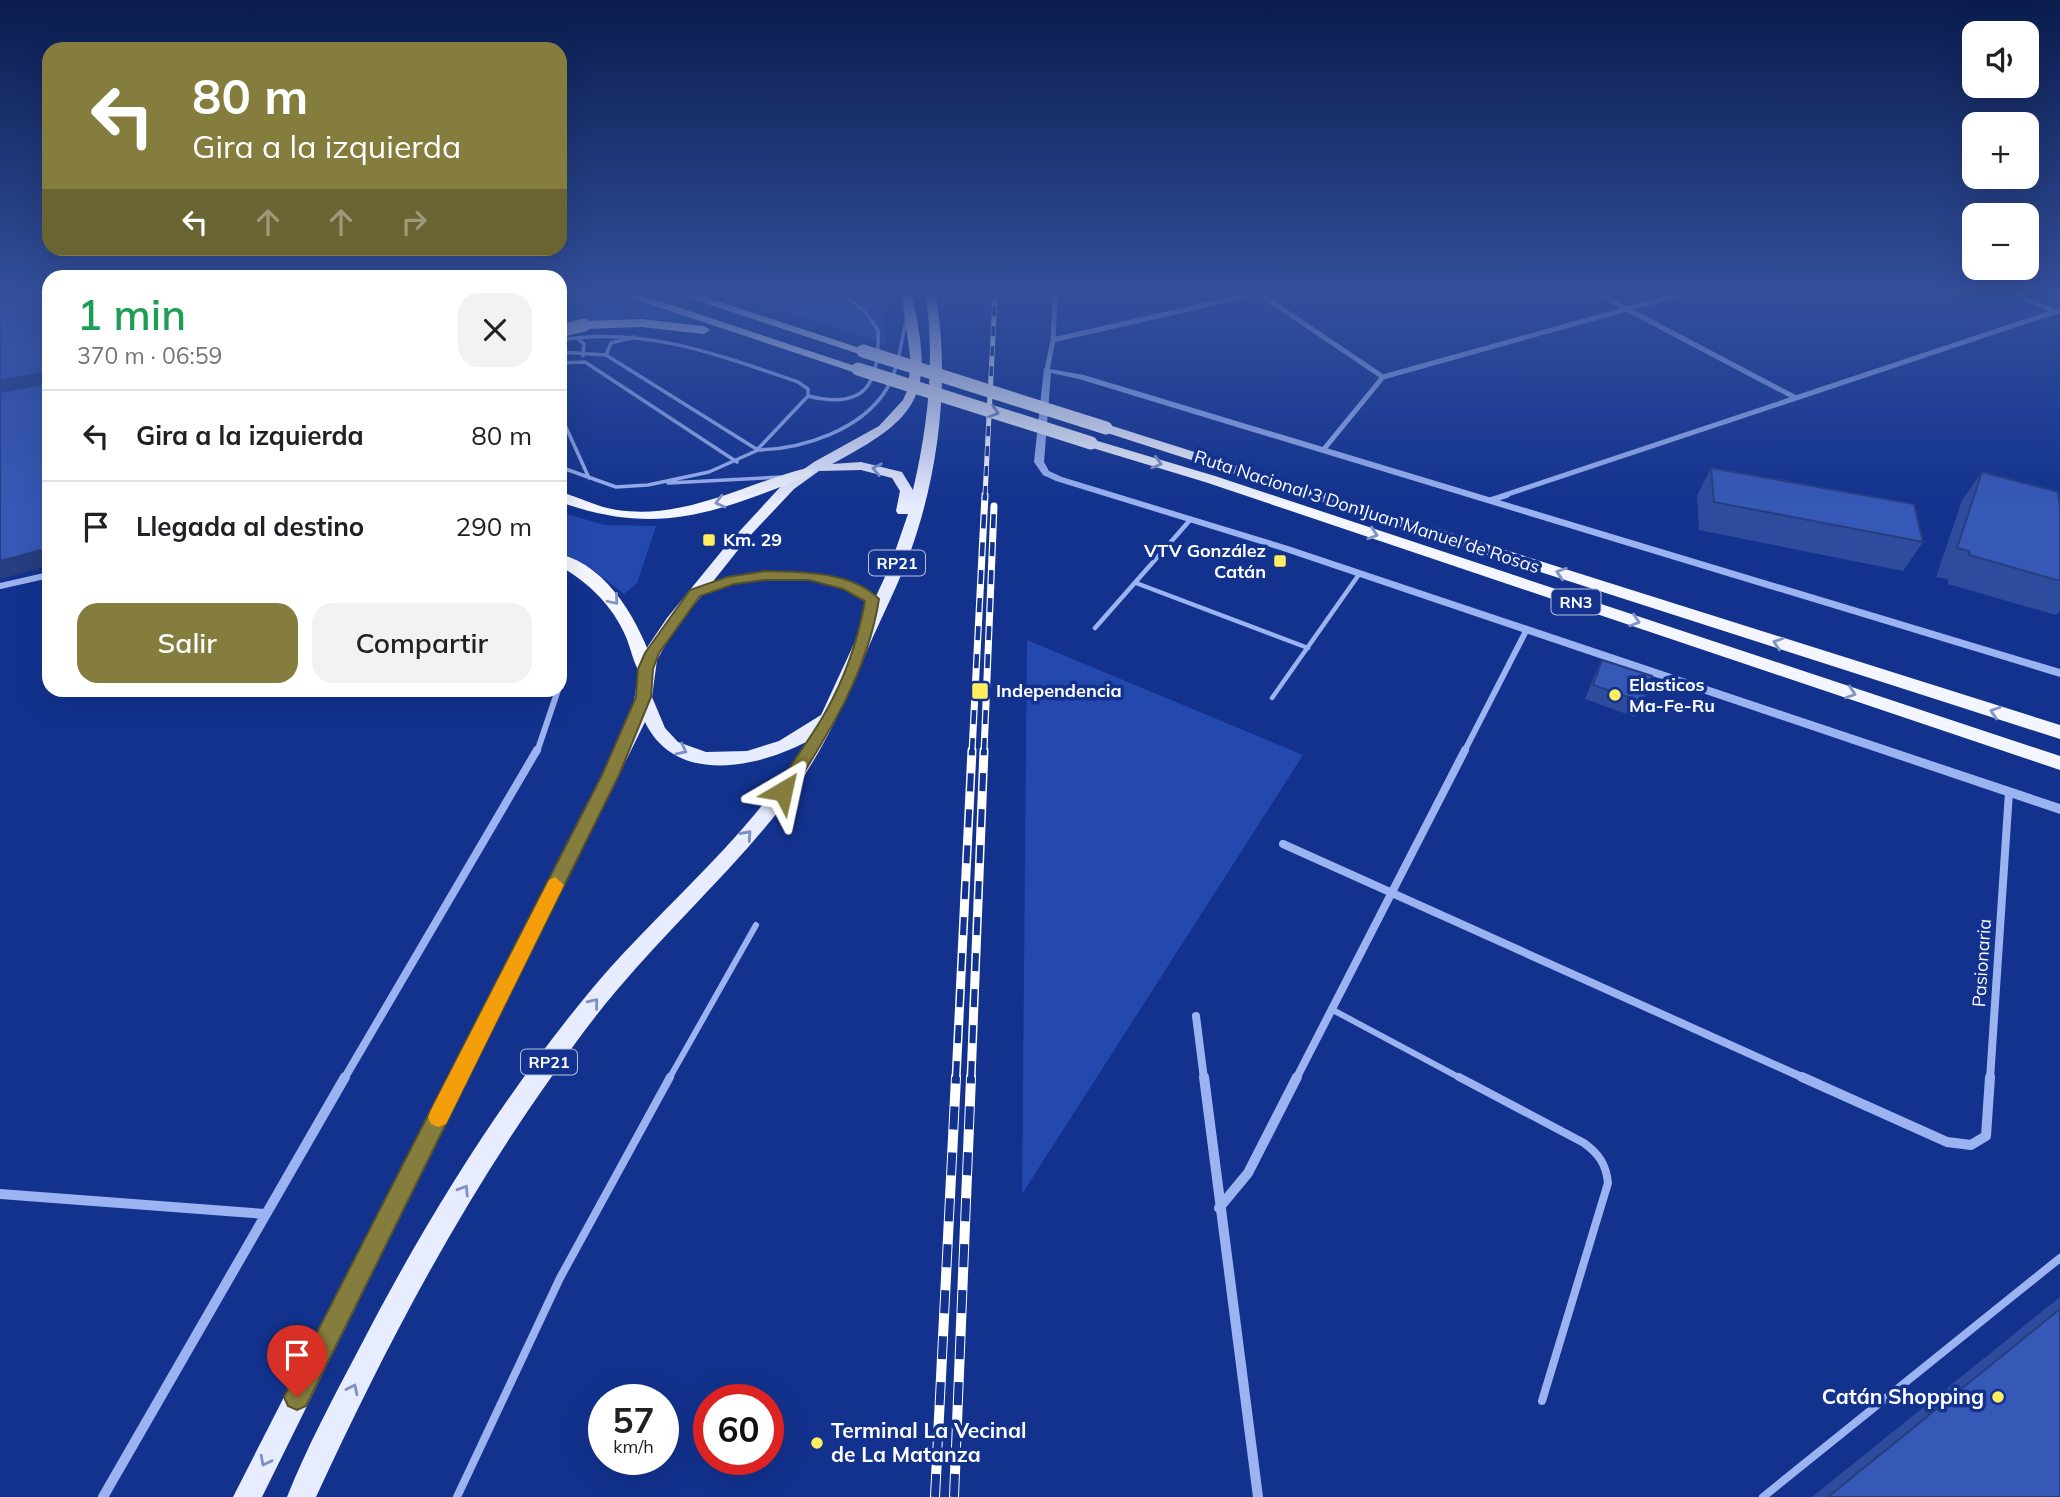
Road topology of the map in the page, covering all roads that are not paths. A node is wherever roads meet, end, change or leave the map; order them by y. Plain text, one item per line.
1 (591, 366) edge
2 (623, 366) edge
3 (746, 366) edge
4 (848, 366) edge
5 (873, 366) edge
6 (893, 366) edge
7 (910, 366) edge
8 (915, 366) edge
9 (936, 366) edge
10 (1048, 366) edge
11 (1366, 366) edge
12 (1423, 366) edge
13 (1735, 366) edge
14 (1894, 366) edge
15 (1047, 370) junction
16 (1383, 377) junction
17 (808, 396) junction
18 (1796, 398) junction
19 (567, 430) edge
20 (569, 434) joint
21 (1324, 449) junction
22 (758, 450) junction
23 (737, 462) junction
24 (567, 470) edge
25 (809, 471) junction
26 (590, 479) junction
27 (662, 483) junction
28 (567, 499) edge
29 (1491, 500) junction
30 (1191, 519) junction
31 (567, 563) edge
32 (1360, 573) junction
33 (42, 577) edge
34 (1136, 583) junction
35 (0, 586) edge
36 (695, 593) junction
37 (872, 599) junction
38 (1095, 628) dead end
39 (1527, 629) junction
40 (866, 635) junction
41 (1308, 648) junction
42 (646, 669) junction
43 (2060, 673) edge
44 (557, 697) edge
45 (644, 697) junction
46 (1272, 698) dead end
47 (832, 715) junction
48 (2060, 732) edge
49 (2060, 763) edge
50 (2009, 792) junction
51 (2060, 809) edge
52 (1283, 844) dead end
53 (1393, 892) junction
54 (756, 925) dead end
55 (1331, 1009) junction
56 (1196, 1016) dead end
57 (0, 1194) edge
58 (1219, 1208) junction
59 (265, 1214) junction
60 (2060, 1258) edge
61 (1542, 1401) dead end
62 (103, 1497) edge
63 (247, 1497) edge
64 (301, 1497) edge
65 (457, 1497) edge
66 (1258, 1497) edge
67 (1763, 1497) edge

1 - 23 lane
2 - 22 lane
3 - 17 lane
4 -> 49 highway, Ruta Nacional 3 Don Juan Manuel de Rosas / RN3, bridge
5 - 17 lane
6 - 22 lane
48 -> 7 highway, Ruta Nacional 3 Don Juan Manuel de Rosas / RN3, bridge
8 - 25 main road
9 - 40 main road, RP21
10 - 15 street
11 - 16 street
12 - 16 street
13 - 18 street
14 - 18 street
15 - 21 street
15 - 30 street
16 - 21 street
17 - 22 lane
18 - 29 street
19 - 20 lane
20 - 26 lane
21 - 29 street
22 - 23 lane
23 - 27 lane
24 - 26 lane
25 - 27 lane
25 -> 28 highway
25 - 36 main road
37 -> 25 main road
26 - 27 lane
29 - 43 street
30 - 32 street
30 - 34 lane
31 -> 42 highway
32 - 39 street
32 - 41 lane
33 - 35 street
34 - 38 lane
34 - 41 lane
36 - 37 lane
36 - 42 main road
37 - 40 main road
39 - 50 street
39 - 53 street
40 - 47 main road, RP21
41 - 46 lane
42 - 45 main road
44 - 59 street
45 -> 47 main road
45 -> 63 main road
64 -> 47 main road, RP21
50 - 51 street
50 - 53 street, Pasionaria
52 - 53 street
53 - 55 street
54 - 65 lane
55 - 58 street
55 - 61 lane
56 - 58 street
57 - 59 street
58 - 66 street
59 - 62 street
60 - 67 lane

